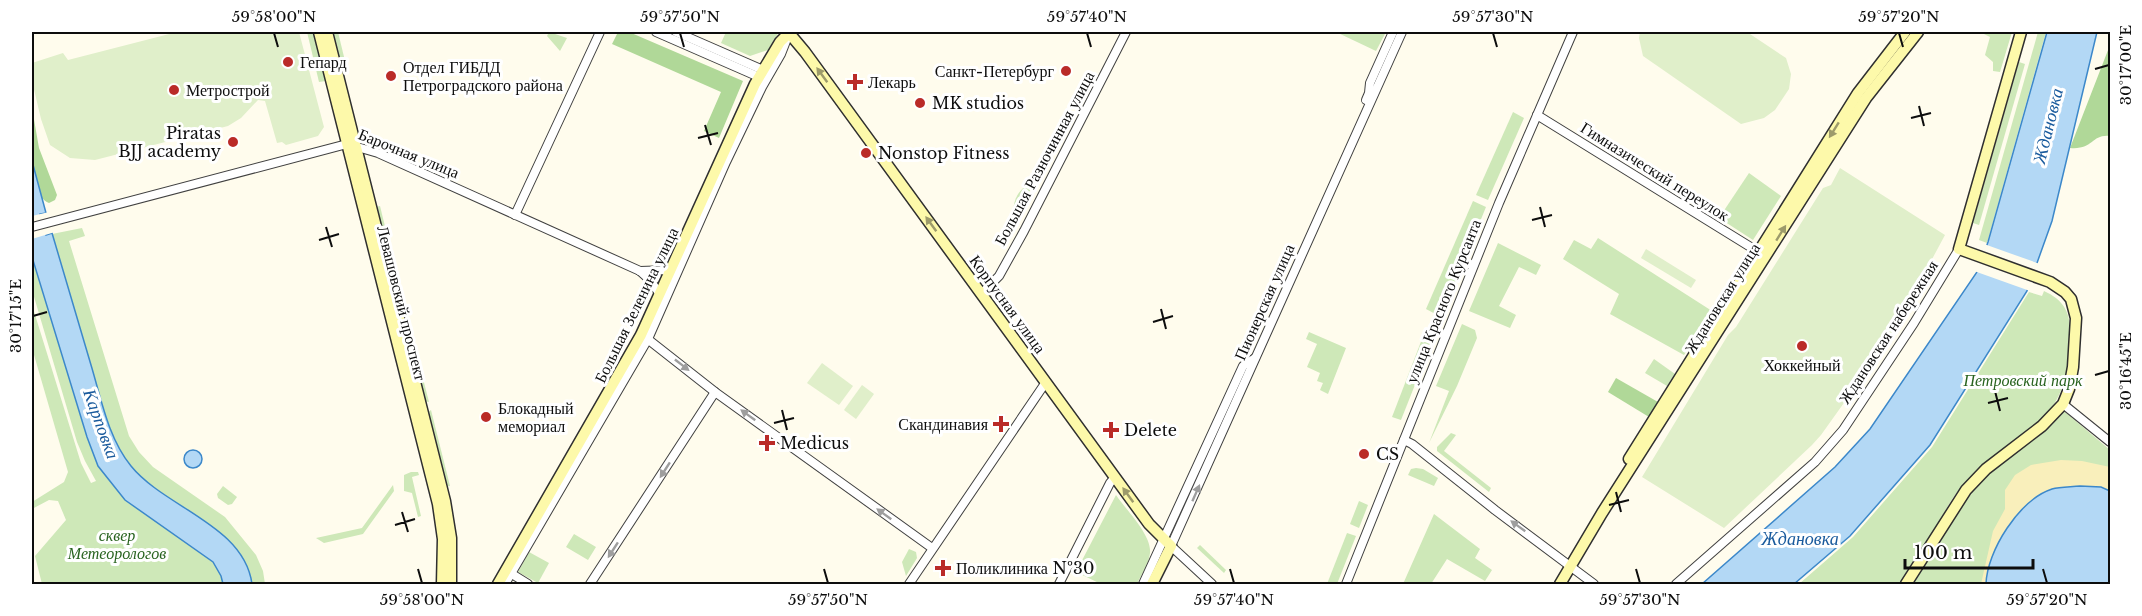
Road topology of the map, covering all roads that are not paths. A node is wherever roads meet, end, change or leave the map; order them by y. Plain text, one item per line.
1 (319, 32) edge
2 (327, 32) edge
3 (600, 32) edge
4 (656, 32) edge
5 (676, 32) edge
6 (790, 32) edge
7 (1126, 32) edge
8 (1393, 32) edge
9 (1402, 32) edge
10 (1573, 32) edge
11 (1905, 32) edge
12 (1918, 32) edge
13 (2021, 32) edge
14 (761, 74) junction
15 (1537, 115) junction
16 (1359, 128) junction
17 (352, 145) junction
18 (515, 215) junction
19 (32, 227) edge
20 (1959, 249) junction
21 (1757, 251) junction
22 (670, 270) junction
23 (640, 271) junction
24 (660, 293) junction
25 (982, 293) junction
26 (645, 337) junction
27 (1256, 358) junction
28 (1046, 382) junction
29 (716, 392) junction
30 (2063, 404) junction
31 (1404, 440) junction
32 (2110, 442) edge
33 (1115, 477) junction
34 (1168, 543) junction
35 (932, 548) junction
36 (1567, 563) junction
37 (508, 572) junction
38 (442, 585) edge
39 (451, 585) edge
40 (498, 585) edge
41 (505, 585) edge
42 (528, 585) edge
43 (590, 585) edge
44 (909, 585) edge
45 (1059, 585) edge
46 (1143, 585) edge
47 (1152, 585) edge
48 (1212, 585) edge
49 (1346, 585) edge
50 (1552, 585) edge
51 (1560, 585) edge
52 (1594, 585) edge
53 (1676, 585) edge
54 (1906, 585) edge

1 - 17 main road, Левашовский проспект
2 - 17 main road, Левашовский проспект
3 - 18 street
4 - 14 street
5 - 14 street
6 - 14 main road, Большая Зеленина улица
25 -> 6 main road, Корпусная улица
6 - 26 street, Большая Зеленина улица
7 - 25 street, Большая Разночинная улица
8 - 16 street
9 - 16 street, Пионерская улица
10 - 15 street, улица Красного Курсанта
11 -> 21 main road, Ждановская улица
36 -> 12 main road, Ждановская улица
13 - 20 main road, Ждановская набережная
14 - 22 main road, Большая Зеленина улица
15 - 21 street, Гимназический переулок
15 - 31 street, улица Красного Курсанта
16 - 27 street, Пионерская улица
17 - 18 street, Барочная улица
17 - 19 street, Барочная улица
17 - 38 main road, Левашовский проспект
17 - 39 main road, Левашовский проспект
18 - 23 street, Барочная улица
20 - 30 main road
20 - 53 street, Ждановская набережная
21 - 36 main road, Ждановская улица
22 - 23 street, Барочная улица
22 - 24 main road, Большая Зеленина улица
23 - 24 street, Барочная улица
24 - 26 main road, Большая Зеленина улица
25 - 28 main road, Корпусная улица
26 -> 29 street
26 - 37 main road, Большая Зеленина улица
34 -> 27 street, Пионерская улица
27 - 34 street, Пионерская улица
28 - 33 main road, Корпусная улица
28 - 35 street
35 -> 29 street
29 -> 43 street
30 - 32 street
30 - 54 main road
36 -> 31 street
31 - 49 street, улица Красного Курсанта
34 -> 33 main road, Корпусная улица
33 - 45 street
34 - 46 street, Пионерская улица
34 - 47 main road, Пионерская улица
34 - 48 street, Корпусная улица
35 - 44 street
36 - 50 main road, Ждановская улица
36 - 51 main road, Ждановская улица
36 - 52 street
37 - 40 main road, Большая Зеленина улица
37 - 41 street, Большая Зеленина улица
37 - 42 street

